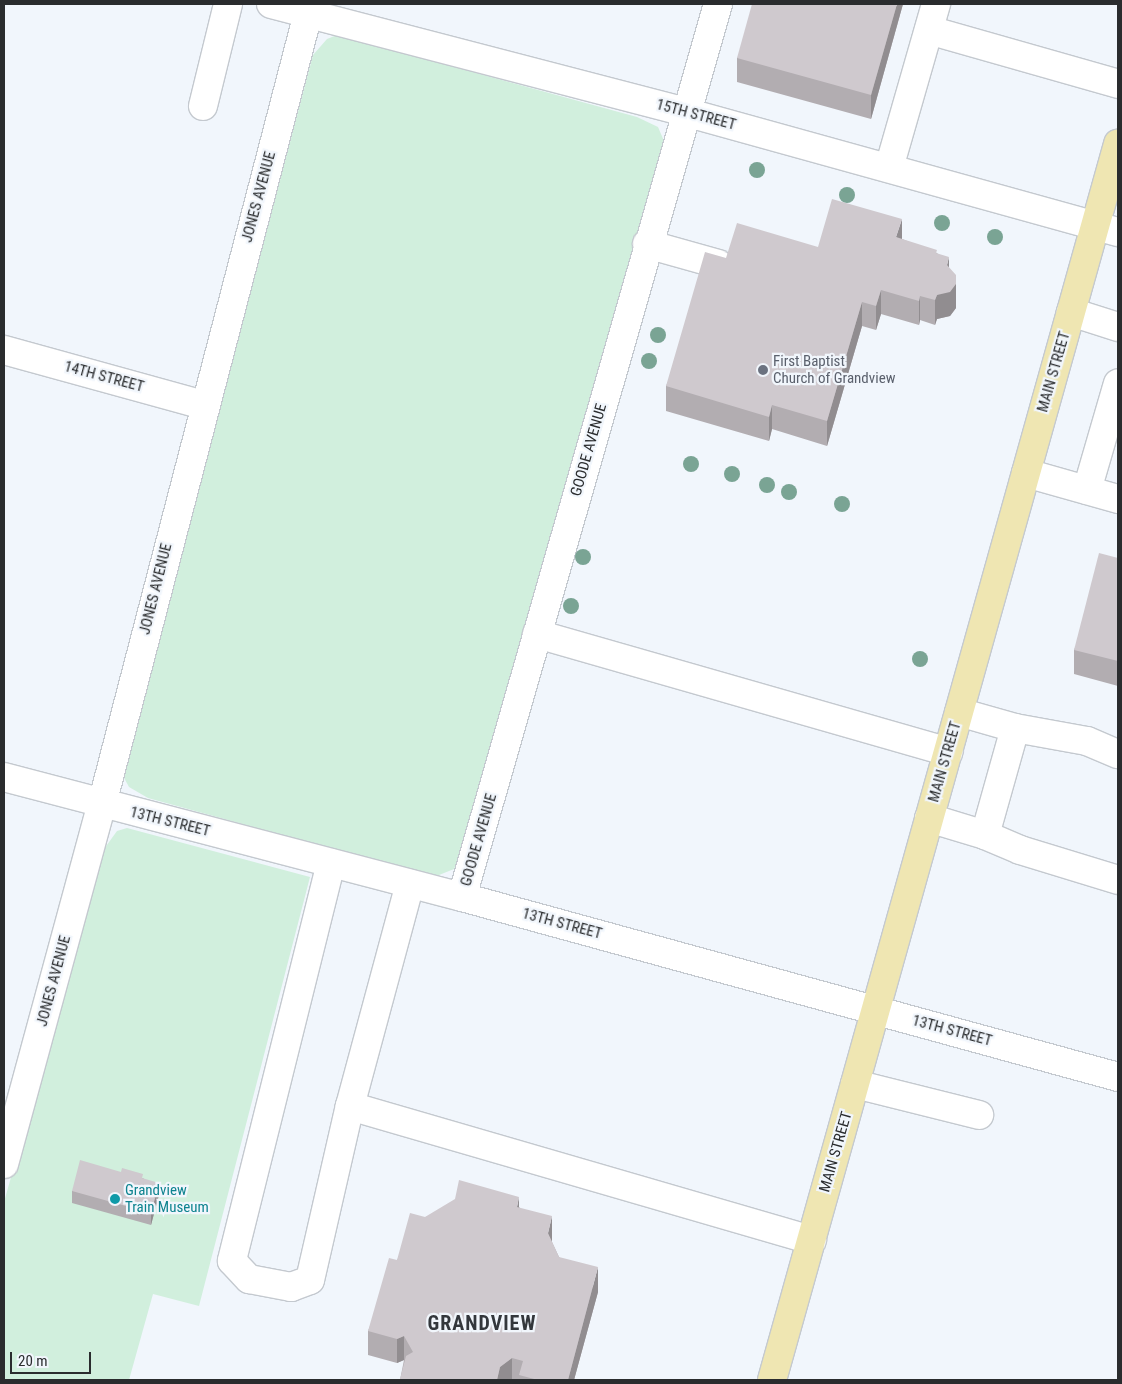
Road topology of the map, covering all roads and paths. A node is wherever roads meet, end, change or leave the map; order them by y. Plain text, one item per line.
1 (228, 4) edge
2 (718, 4) edge
3 (936, 4) edge
4 (291, 8) edge
5 (929, 30) junction
6 (1118, 84) edge
7 (203, 106) dead end
8 (685, 112) junction
9 (1118, 150) edge
10 (888, 168) junction
11 (1107, 229) edge
12 (648, 244) junction
13 (718, 264) edge
14 (1071, 312) junction
15 (1118, 327) edge
16 (4, 350) edge
17 (1118, 383) edge
18 (203, 405) junction
19 (1026, 473) junction
20 (1087, 490) junction
21 (1118, 498) edge
22 (537, 634) junction
23 (959, 712) junction
24 (1015, 728) junction
25 (948, 752) junction
26 (1118, 754) edge
27 (4, 777) edge
28 (102, 804) junction
29 (929, 818) junction
30 (985, 835) junction
31 (331, 864) junction
32 (1118, 880) edge
33 (410, 884) junction
34 (462, 898) junction
35 (876, 1009) junction
36 (1118, 1077) edge
37 (855, 1084) junction
38 (350, 1106) junction
39 (979, 1115) dead end
40 (4, 1164) edge
41 (812, 1240) junction
42 (772, 1380) edge

1 - 7 street
2 - 8 street, GOODE AVENUE
3 - 5 street
4 - 8 street, 15TH STREET
4 - 18 street, JONES AVENUE
5 - 6 street
5 - 10 street
8 - 10 street, 15TH STREET
8 - 12 street, GOODE AVENUE
9 - 11 main road, MAIN STREET
10 - 11 street, 15TH STREET
11 - 14 main road, MAIN STREET
12 - 13 street
12 - 22 street, GOODE AVENUE
14 - 15 street
14 - 19 main road, MAIN STREET
16 - 18 street, 14TH STREET
17 - 20 street
18 - 28 street, JONES AVENUE
19 - 20 street
19 - 23 main road, MAIN STREET
20 - 21 street
22 - 25 street
22 - 34 street, GOODE AVENUE
23 - 24 street
23 - 25 main road, MAIN STREET
24 - 26 street
24 - 30 street
25 - 29 main road, MAIN STREET
27 - 28 street, 13TH STREET
28 - 31 street, 13TH STREET
28 - 40 street, JONES AVENUE
29 - 30 street
29 - 35 main road, MAIN STREET
30 - 32 street
31 - 33 street, 13TH STREET
31 - 38 street
33 - 34 street, 13TH STREET
33 - 38 street
34 - 35 street, 13TH STREET
35 - 36 street, 13TH STREET
35 - 37 main road, MAIN STREET
37 - 39 street
37 - 41 main road, MAIN STREET
38 - 41 street
41 - 42 main road, MAIN STREET

